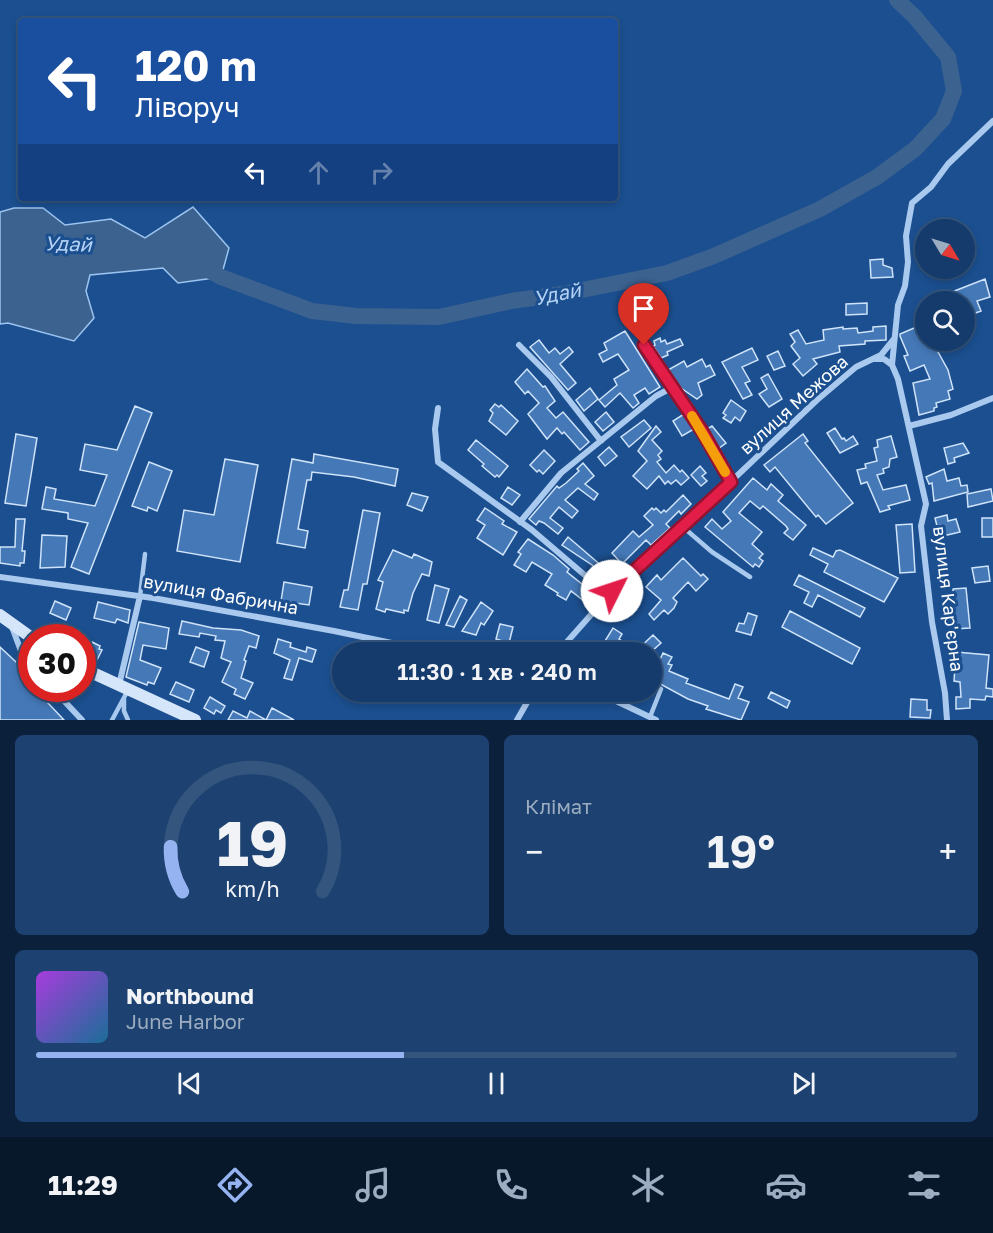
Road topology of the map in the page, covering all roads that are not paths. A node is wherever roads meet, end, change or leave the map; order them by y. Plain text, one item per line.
1 (993, 121) edge
2 (894, 339) junction
3 (519, 345) dead end
4 (644, 345) dead end
5 (872, 359) junction
6 (892, 365) junction
7 (673, 387) junction
8 (993, 398) edge
9 (438, 408) dead end
10 (909, 426) junction
11 (601, 441) junction
12 (731, 482) junction
13 (520, 522) junction
14 (683, 527) junction
15 (145, 554) dead end
16 (0, 577) edge
17 (750, 577) dead end
18 (608, 595) junction
19 (140, 596) junction
20 (0, 615) edge
21 (11, 624) junction
22 (18, 629) edge
23 (387, 642) edge
24 (567, 642) edge
25 (18, 643) edge
26 (96, 675) edge
27 (124, 690) junction
28 (65, 702) edge
29 (527, 702) edge
30 (618, 702) edge
31 (658, 702) edge
32 (653, 719) edge
33 (82, 720) edge
34 (112, 720) edge
35 (128, 720) edge
36 (195, 720) edge
37 (516, 720) edge
38 (947, 720) edge

1 - 2 street
2 - 5 street, вулиця Межова
2 - 6 street
3 - 11 street
4 - 7 street
5 - 6 street
5 - 12 street, вулиця Межова
6 - 10 street, вулиця Кар'єрна
7 - 11 street
7 - 12 street
8 - 10 street
9 - 13 street
10 - 38 street, вулиця Кар'єрна
11 - 13 street
12 - 14 street, вулиця Межова
13 - 18 street
14 - 17 lane
14 - 18 street, вулиця Межова
15 - 19 lane
16 - 19 street, вулиця Фабрична
18 - 24 street, вулиця Межова
19 - 23 street, вулиця Фабрична
19 - 27 street
20 - 21 main road
21 - 22 main road
21 - 25 street
26 - 27 main road
27 - 34 lane
27 - 35 lane
27 - 36 main road
28 - 33 street
29 - 37 street
30 - 32 street
31 - 32 lane

